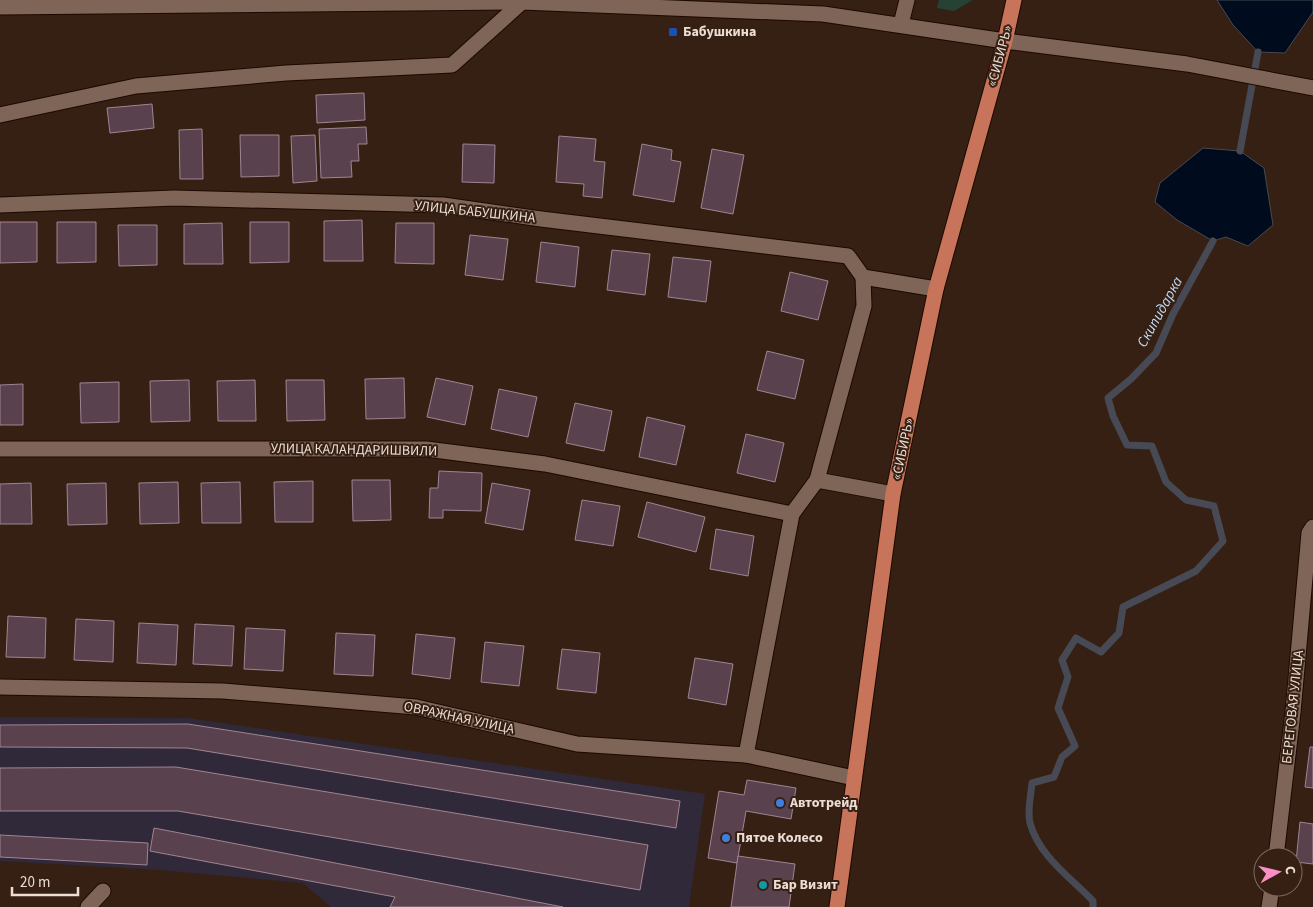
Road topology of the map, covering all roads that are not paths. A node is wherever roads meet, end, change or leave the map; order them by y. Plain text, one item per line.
1 (589, 0) edge
2 (907, 0) edge
3 (1014, 0) edge
4 (522, 2) junction
5 (619, 5) junction
6 (0, 7) edge
7 (901, 24) junction
8 (1005, 41) junction
9 (1313, 88) edge
10 (0, 115) edge
11 (0, 205) edge
12 (863, 277) junction
13 (936, 290) junction
14 (0, 450) edge
15 (817, 480) junction
16 (893, 494) junction
17 (792, 514) junction
18 (1313, 528) edge
19 (0, 687) edge
20 (746, 755) junction
21 (854, 778) junction
22 (1277, 847) edge
23 (103, 891) dead end
24 (88, 907) edge
25 (837, 907) edge

1 - 5 street
2 - 7 street
3 - 8 main road, «СИБИРЬ»
4 - 5 street
4 - 6 street
4 - 10 street
5 - 7 street
7 - 8 street
8 - 9 street
8 - 13 main road, «СИБИРЬ»
11 - 12 street, УЛИЦА БАБУШКИНА
12 - 13 street
12 - 15 street
13 - 16 main road, «СИБИРЬ»
14 - 17 street, УЛИЦА КАЛАНДАРИШВИЛИ
15 - 16 street
15 - 17 street
16 - 21 main road, «СИБИРЬ»
17 - 20 street
18 - 22 street, БЕРЕГОВАЯ УЛИЦА
19 - 20 street, ОВРАЖНАЯ УЛИЦА
20 - 21 street, ОВРАЖНАЯ УЛИЦА
21 - 25 main road, «СИБИРЬ»
23 - 24 street

